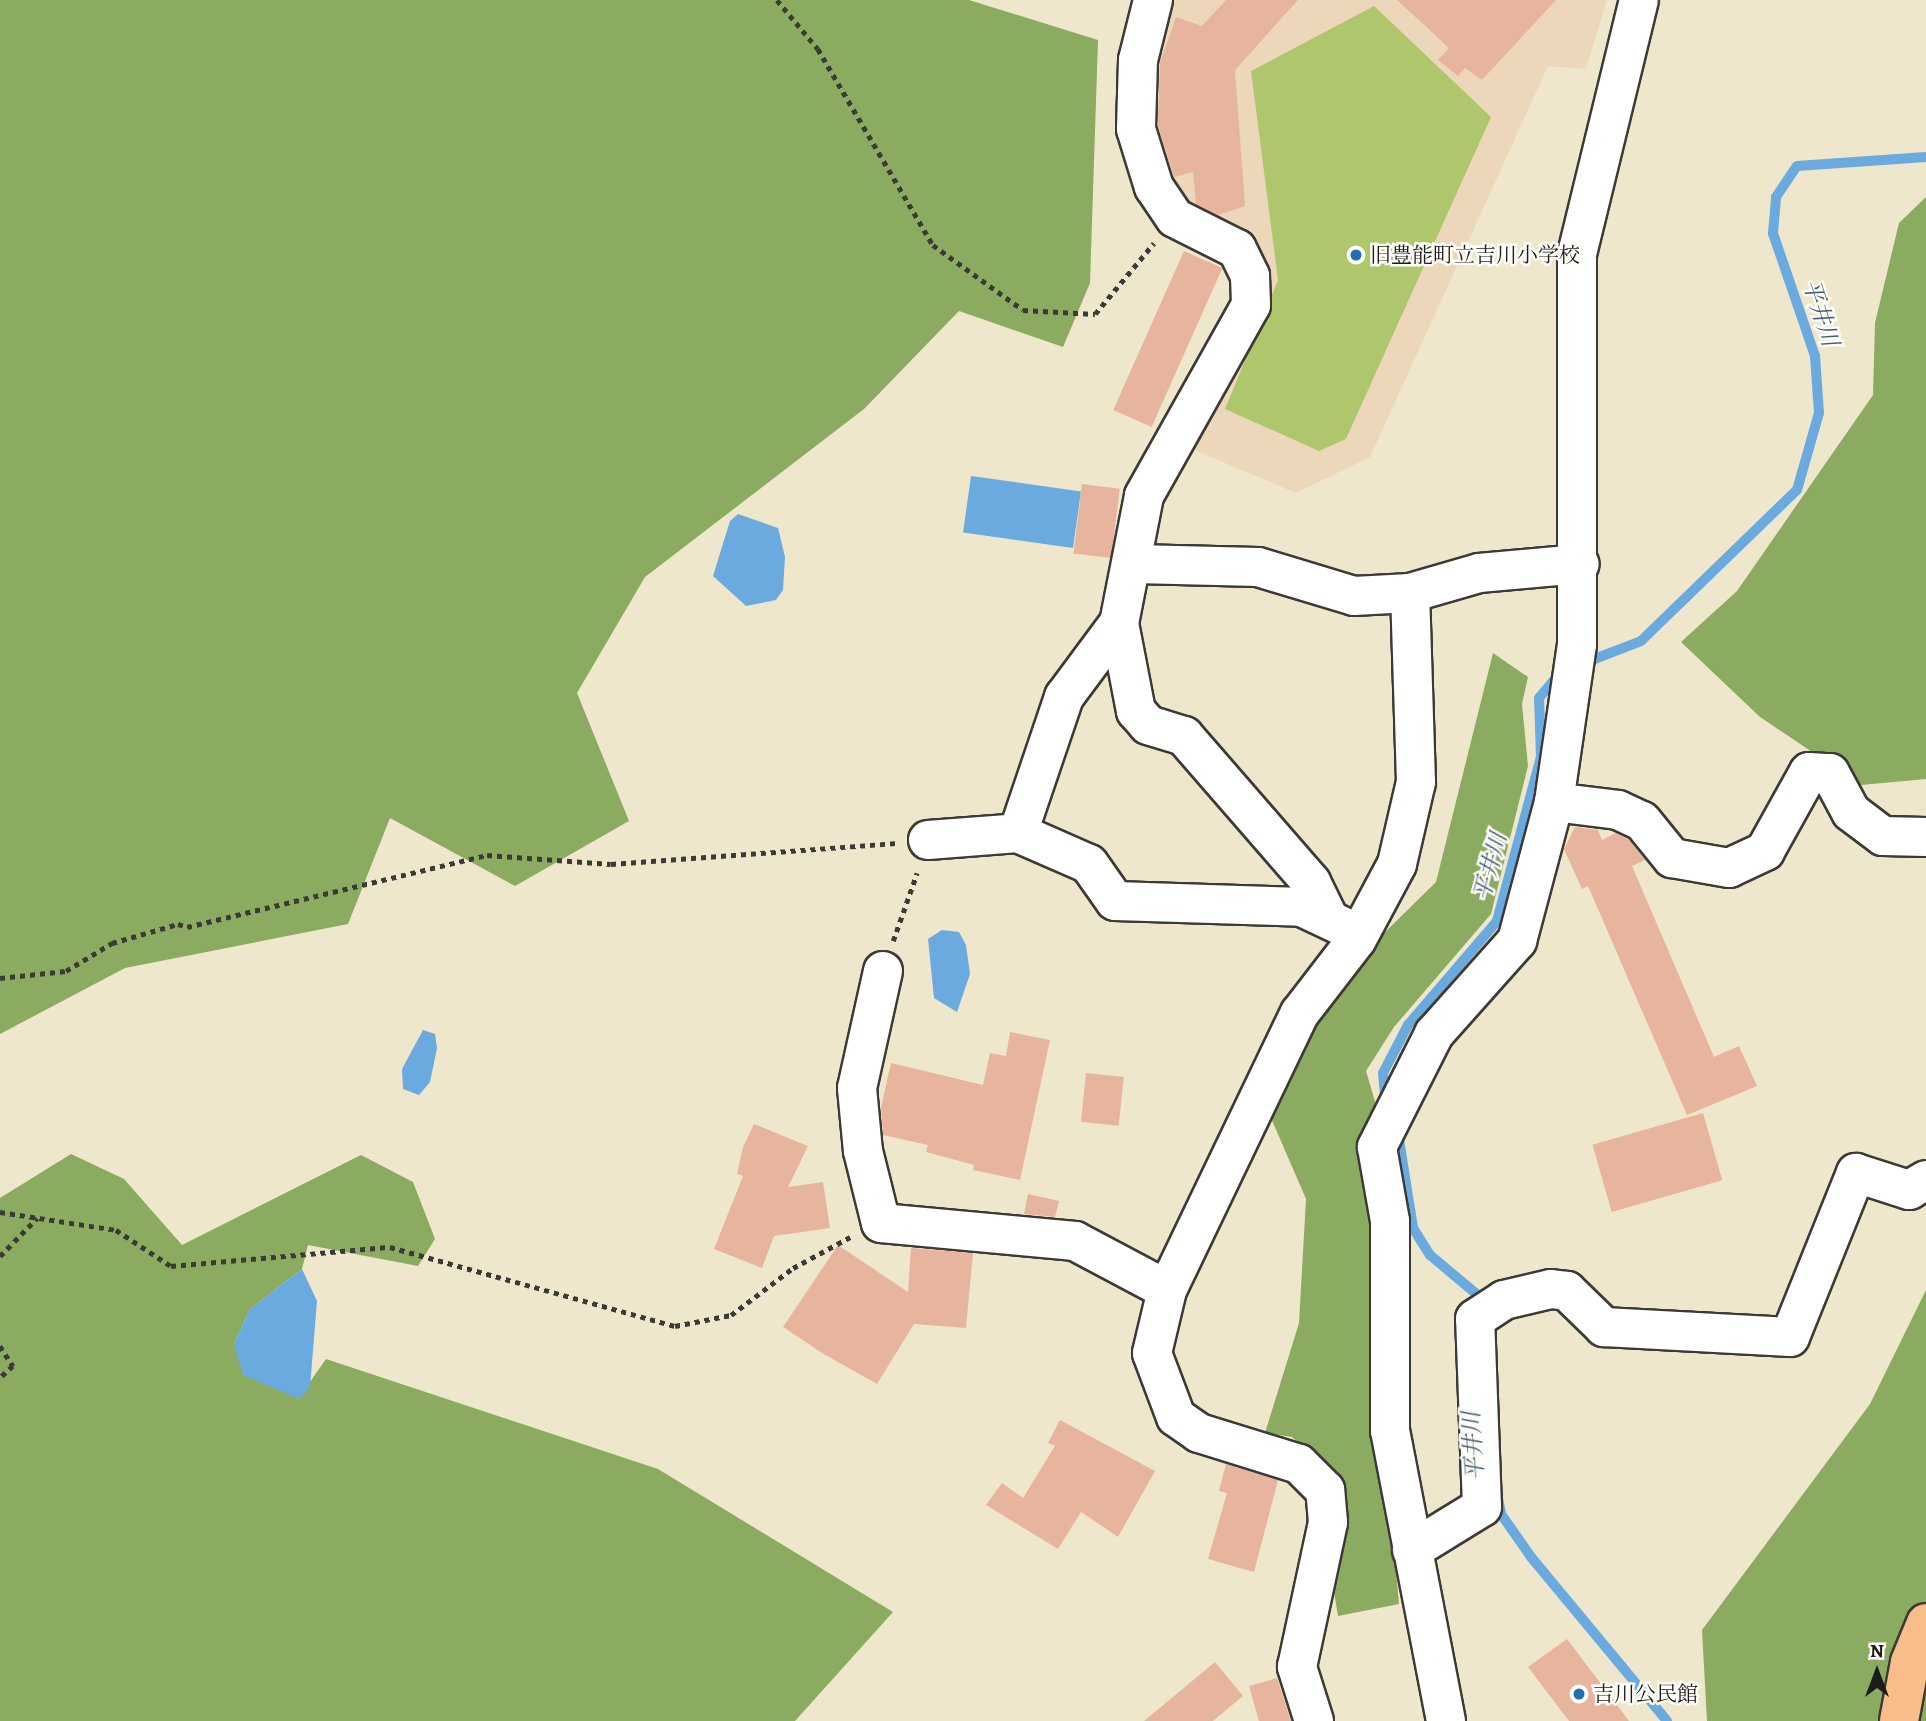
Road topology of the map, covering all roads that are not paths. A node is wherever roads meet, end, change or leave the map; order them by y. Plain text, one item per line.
1 (1153, 0) edge
2 (1639, 0) edge
3 (1135, 564) junction
4 (1580, 564) junction
5 (1410, 593) junction
6 (1119, 623) junction
7 (1554, 802) junction
8 (1018, 833) junction
9 (1926, 837) edge
10 (928, 840) road end
11 (1327, 915) junction
12 (1357, 939) junction
13 (883, 971) road end
14 (1926, 1180) edge
15 (1167, 1290) junction
16 (1412, 1550) junction
17 (1926, 1623) edge
18 (1314, 1721) edge
19 (1446, 1721) edge
20 (1899, 1721) edge

1 - 3 street
2 - 4 street
3 - 5 street
3 - 6 street
4 - 5 street
4 - 7 street
5 - 12 street
6 - 8 street
6 - 11 street
7 - 9 street
7 - 16 street
8 - 10 street
8 - 11 street
11 - 12 street
12 - 15 street
13 - 15 street
14 - 16 street
15 - 18 street
16 - 19 street
17 - 20 highway

